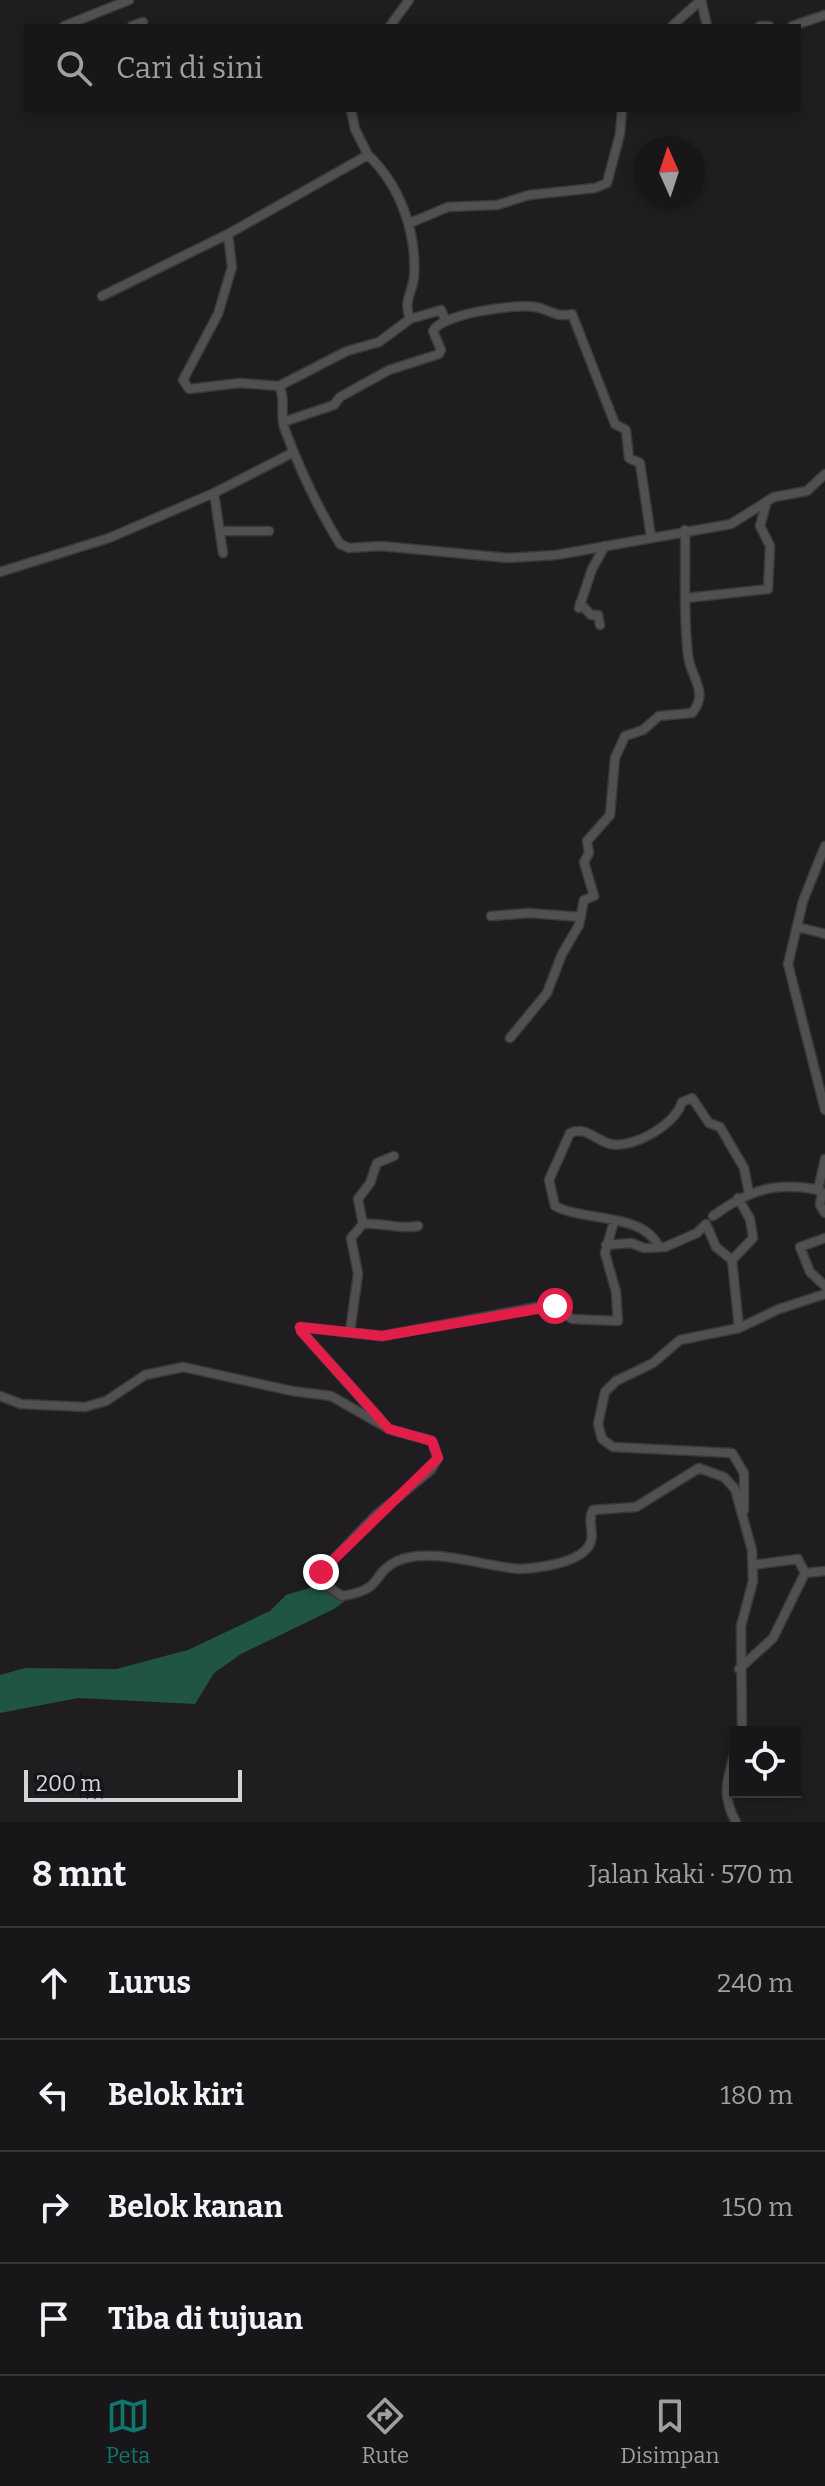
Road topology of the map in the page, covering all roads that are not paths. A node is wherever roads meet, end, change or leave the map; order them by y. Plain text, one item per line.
1 (129, 0) edge
2 (409, 0) edge
3 (701, 0) edge
4 (825, 15) edge
5 (143, 22) dead end
6 (69, 24) edge
7 (138, 24) edge
8 (391, 24) edge
9 (674, 24) edge
10 (707, 24) edge
11 (798, 24) edge
12 (351, 112) edge
13 (622, 112) edge
14 (368, 155) junction
15 (410, 223) junction
16 (228, 234) junction
17 (102, 296) dead end
18 (410, 319) junction
19 (446, 321) junction
20 (279, 386) junction
21 (283, 422) junction
22 (294, 452) junction
23 (825, 474) edge
24 (214, 493) junction
25 (767, 501) junction
26 (685, 530) junction
27 (221, 531) junction
28 (269, 531) dead end
29 (651, 537) junction
30 (605, 546) junction
31 (223, 553) dead end
32 (0, 572) edge
33 (686, 598) junction
34 (600, 625) dead end
35 (825, 846) edge
36 (491, 916) dead end
37 (581, 917) junction
38 (798, 927) junction
39 (825, 934) edge
40 (510, 1038) dead end
41 (825, 1110) edge
42 (394, 1156) dead end
43 (825, 1159) edge
44 (818, 1190) junction
45 (749, 1193) junction
46 (738, 1198) junction
47 (825, 1213) edge
48 (713, 1216) dead end
49 (614, 1221) junction
50 (363, 1224) junction
51 (418, 1226) dead end
52 (825, 1238) edge
53 (606, 1245) junction
54 (659, 1247) junction
55 (732, 1260) junction
56 (825, 1286) edge
57 (825, 1294) edge
58 (739, 1328) junction
59 (350, 1332) junction
60 (0, 1396) edge
61 (382, 1421) junction
62 (743, 1512) junction
63 (753, 1565) junction
64 (825, 1571) edge
65 (805, 1573) junction
66 (739, 1670) junction
67 (742, 1726) edge
68 (729, 1771) edge
69 (736, 1822) edge

1 - 6 street
2 - 8 street
3 - 9 street
3 - 10 street
4 - 11 street
5 - 7 street
12 - 14 street
13 - 15 street
14 - 15 street
14 - 16 street
15 - 18 street
16 - 17 street
16 - 20 street
18 - 19 street
18 - 20 street
19 - 21 street
19 - 29 street
20 - 21 street
21 - 22 street
22 - 24 street
22 - 30 street
23 - 25 street
24 - 27 street
24 - 32 street
25 - 26 street
25 - 33 street
26 - 29 street
26 - 33 street
27 - 28 street
27 - 31 street
29 - 30 street
30 - 34 street
33 - 37 street
35 - 38 street
36 - 37 street
37 - 40 street
38 - 39 street
38 - 41 street
42 - 50 street
43 - 44 street
44 - 45 street
44 - 47 street
45 - 46 street
45 - 49 street
46 - 48 street
46 - 55 street
49 - 53 street
49 - 54 street
50 - 51 street
50 - 59 street
52 - 56 street
53 - 54 street
53 - 59 street
54 - 55 street
55 - 58 street
57 - 58 street
58 - 62 street
59 - 61 street
60 - 61 street
61 - 62 street
62 - 63 street
63 - 65 street
63 - 66 street
64 - 65 street
65 - 66 street
66 - 67 street
68 - 69 street

